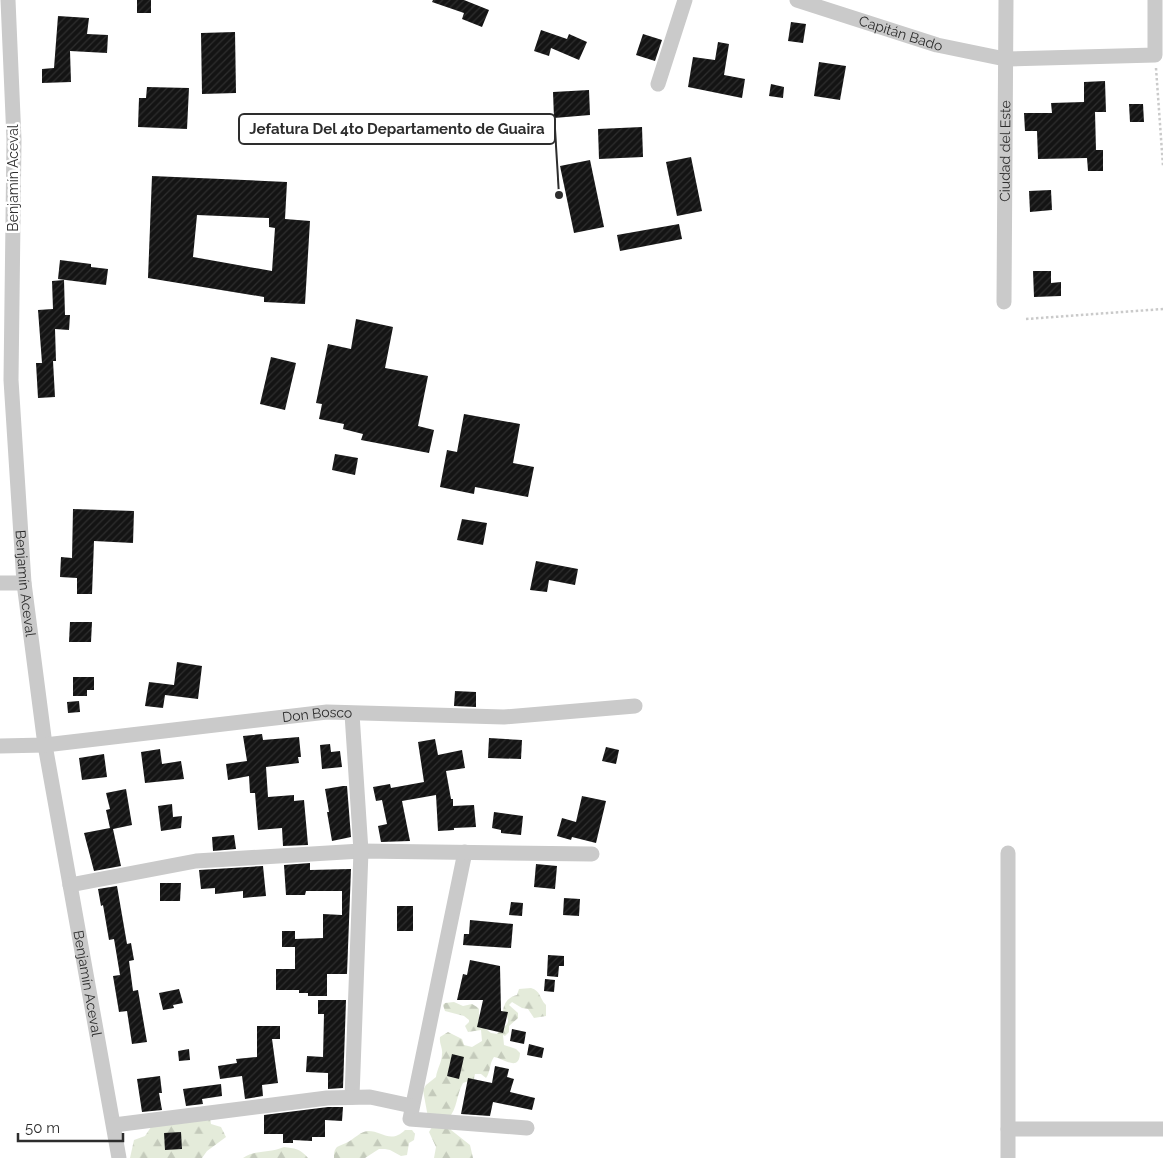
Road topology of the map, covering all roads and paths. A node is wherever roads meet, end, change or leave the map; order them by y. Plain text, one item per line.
1 (8, 0) edge
2 (685, 0) edge
3 (797, 0) edge
4 (1006, 0) edge
5 (1155, 0) edge
6 (1154, 55) junction
7 (1005, 59) junction
8 (658, 84) dead end
9 (7, 140) edge
10 (1163, 166) edge
11 (1004, 302) dead end
12 (1163, 309) edge
13 (1026, 319) dead end
14 (6, 380) edge
15 (0, 583) edge
16 (24, 583) junction
17 (634, 706) dead end
18 (352, 714) junction
19 (46, 745) junction
20 (0, 746) edge
21 (361, 851) junction
22 (465, 852) junction
23 (592, 854) dead end
24 (1008, 854) dead end
25 (70, 885) junction
26 (352, 1097) junction
27 (412, 1106) junction
28 (114, 1124) junction
29 (527, 1128) dead end
30 (1163, 1129) edge
31 (1008, 1130) junction
32 (119, 1158) edge
33 (1008, 1158) edge

1 - 9 street, Benjamín Aceval
2 - 8 street
3 - 7 street, Capitán Bado
4 - 7 street, Ciudad del Este
5 - 6 street
6 - 7 street, Capitán Bado
6 - 10 path
7 - 11 street, Ciudad del Este
9 - 14 street, Benjamín Aceval
12 - 13 path
14 - 16 street, Benjamín Aceval
15 - 16 street
16 - 19 street, Benjamín Aceval
17 - 18 street, Don Bosco
18 - 19 street, Don Bosco
18 - 21 street
19 - 20 street, Don Bosco
19 - 25 street, Benjamín Aceval
21 - 22 street
21 - 25 street
21 - 26 street
22 - 23 street
22 - 27 street
24 - 31 street
25 - 28 street, Benjamín Aceval
26 - 27 street
26 - 28 street
27 - 29 street
28 - 32 street, Benjamín Aceval
30 - 31 street
31 - 33 street

